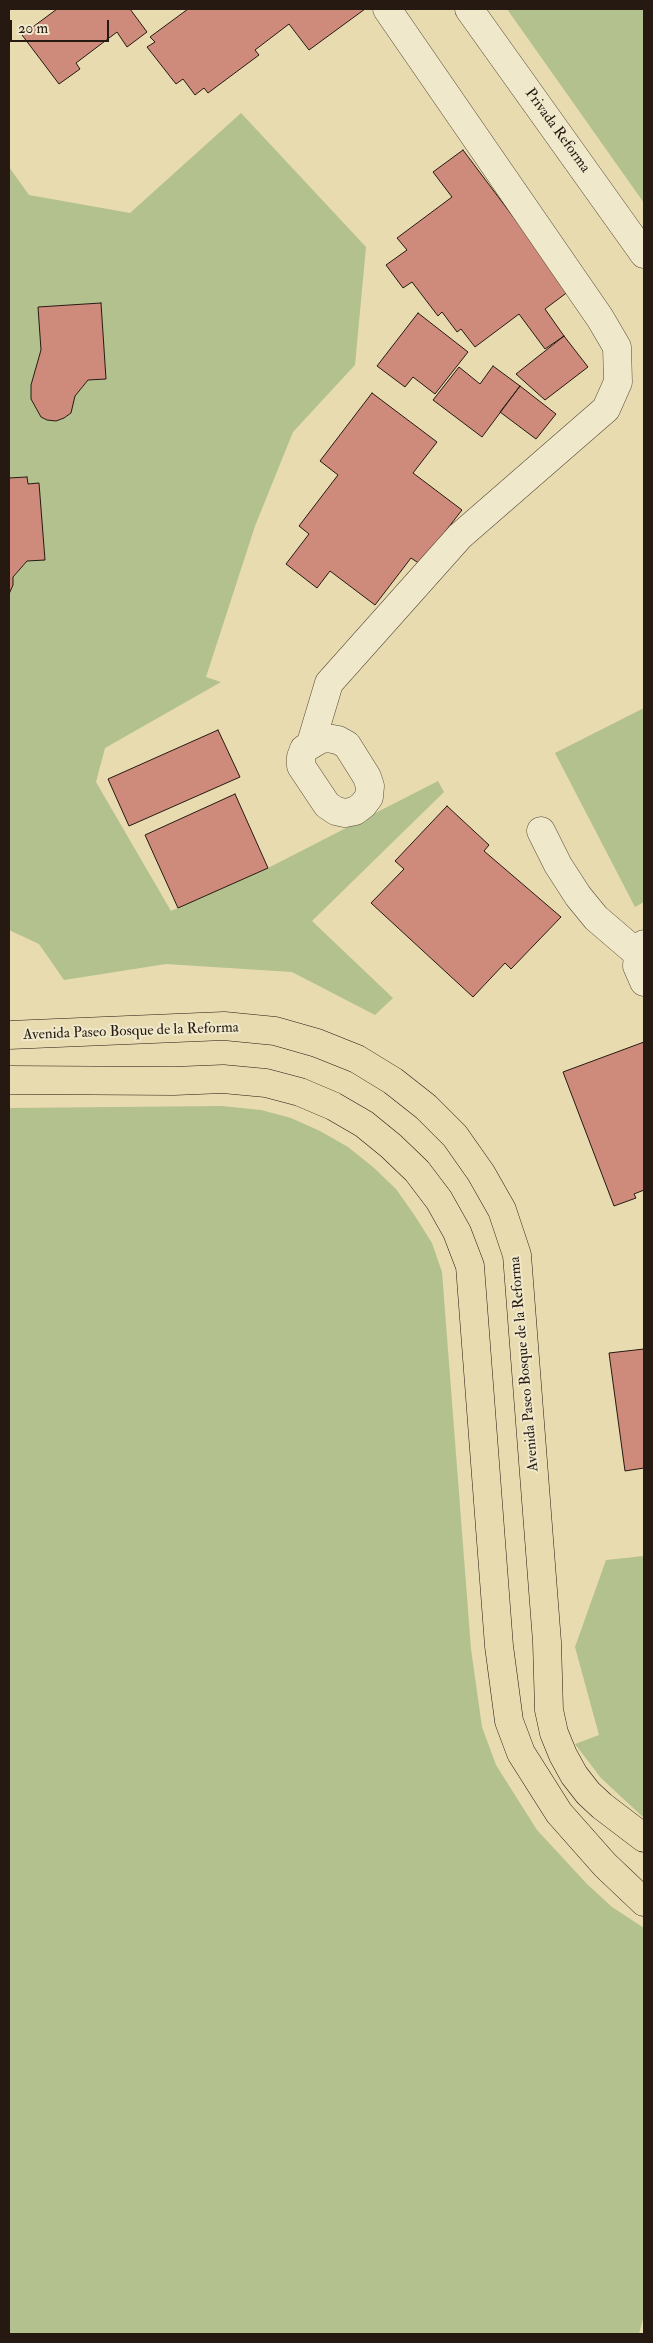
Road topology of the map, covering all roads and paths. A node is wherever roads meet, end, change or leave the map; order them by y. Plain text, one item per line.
1 (387, 9) edge
2 (469, 9) edge
3 (644, 254) edge
4 (311, 743) dead end
5 (541, 831) dead end
6 (641, 949) edge
7 (644, 982) edge
8 (9, 1035) edge
9 (9, 1080) edge
10 (644, 1838) edge
11 (644, 1902) edge

1 - 4 street
2 - 3 street, Privada Reforma
5 - 6 street
6 - 7 street
8 - 10 main road, Avenida Paseo Bosque de la Reforma
9 - 11 main road

